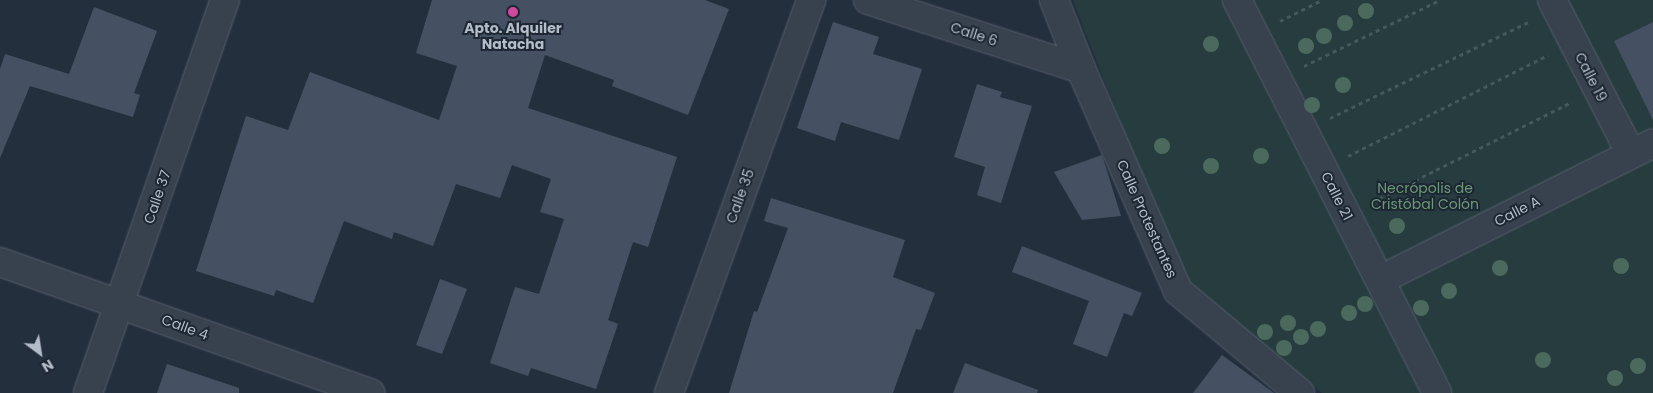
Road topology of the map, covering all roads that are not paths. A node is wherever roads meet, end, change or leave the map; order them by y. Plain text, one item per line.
1 (225, 0) edge
2 (812, 0) edge
3 (868, 0) edge
4 (1054, 0) edge
5 (1237, 0) edge
6 (1555, 5) edge
7 (1081, 69) junction
8 (1642, 148) edge
9 (0, 262) edge
10 (1380, 280) junction
11 (120, 304) junction
12 (88, 393) edge
13 (370, 393) edge
14 (669, 393) edge
15 (1300, 393) edge
16 (1437, 393) edge

1 - 11 street, Calle 37
2 - 14 street, Calle 35
3 - 7 street, Calle 6
4 - 7 street, Calle Protestantes
5 - 10 street, Calle 21
6 - 8 street, Calle 19
7 - 15 street, Calle Protestantes
8 - 10 street, Calle A
9 - 11 street, Calle 4
10 - 16 street, Calle 21
11 - 12 street, Calle 37
11 - 13 street, Calle 4

